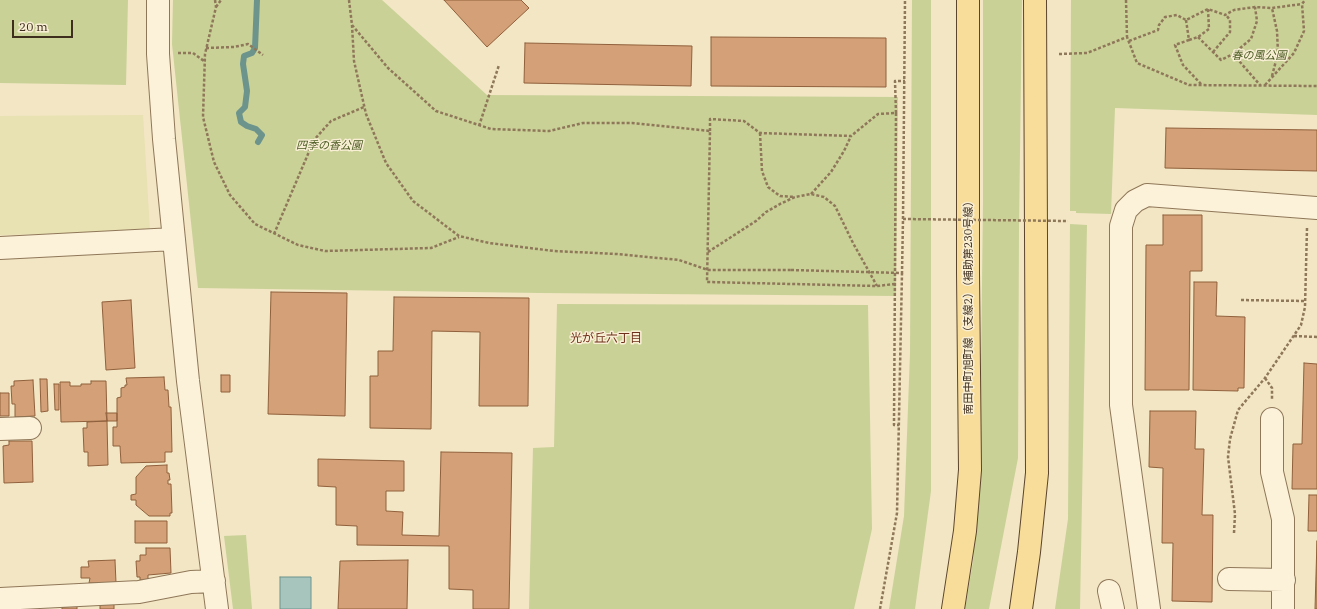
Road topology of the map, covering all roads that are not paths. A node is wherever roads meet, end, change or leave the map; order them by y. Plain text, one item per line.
1 (158, 0) edge
2 (968, 0) edge
3 (1035, 0) edge
4 (1312, 208) edge
5 (174, 239) junction
6 (0, 248) edge
7 (1272, 419) dead end
8 (30, 428) dead end
9 (0, 429) edge
10 (1228, 579) dead end
11 (1284, 580) junction
12 (214, 581) junction
13 (0, 599) edge
14 (217, 609) edge
15 (953, 609) edge
16 (1021, 609) edge
17 (1149, 609) edge
18 (1284, 609) edge

1 - 5 street
2 - 15 main road, 南田中町旭町線（支線2）（補助第230号線）
3 - 16 main road
4 - 17 street
5 - 6 street
5 - 12 street
7 - 11 street
8 - 9 street
10 - 11 street
11 - 18 street
12 - 13 street
12 - 14 street

